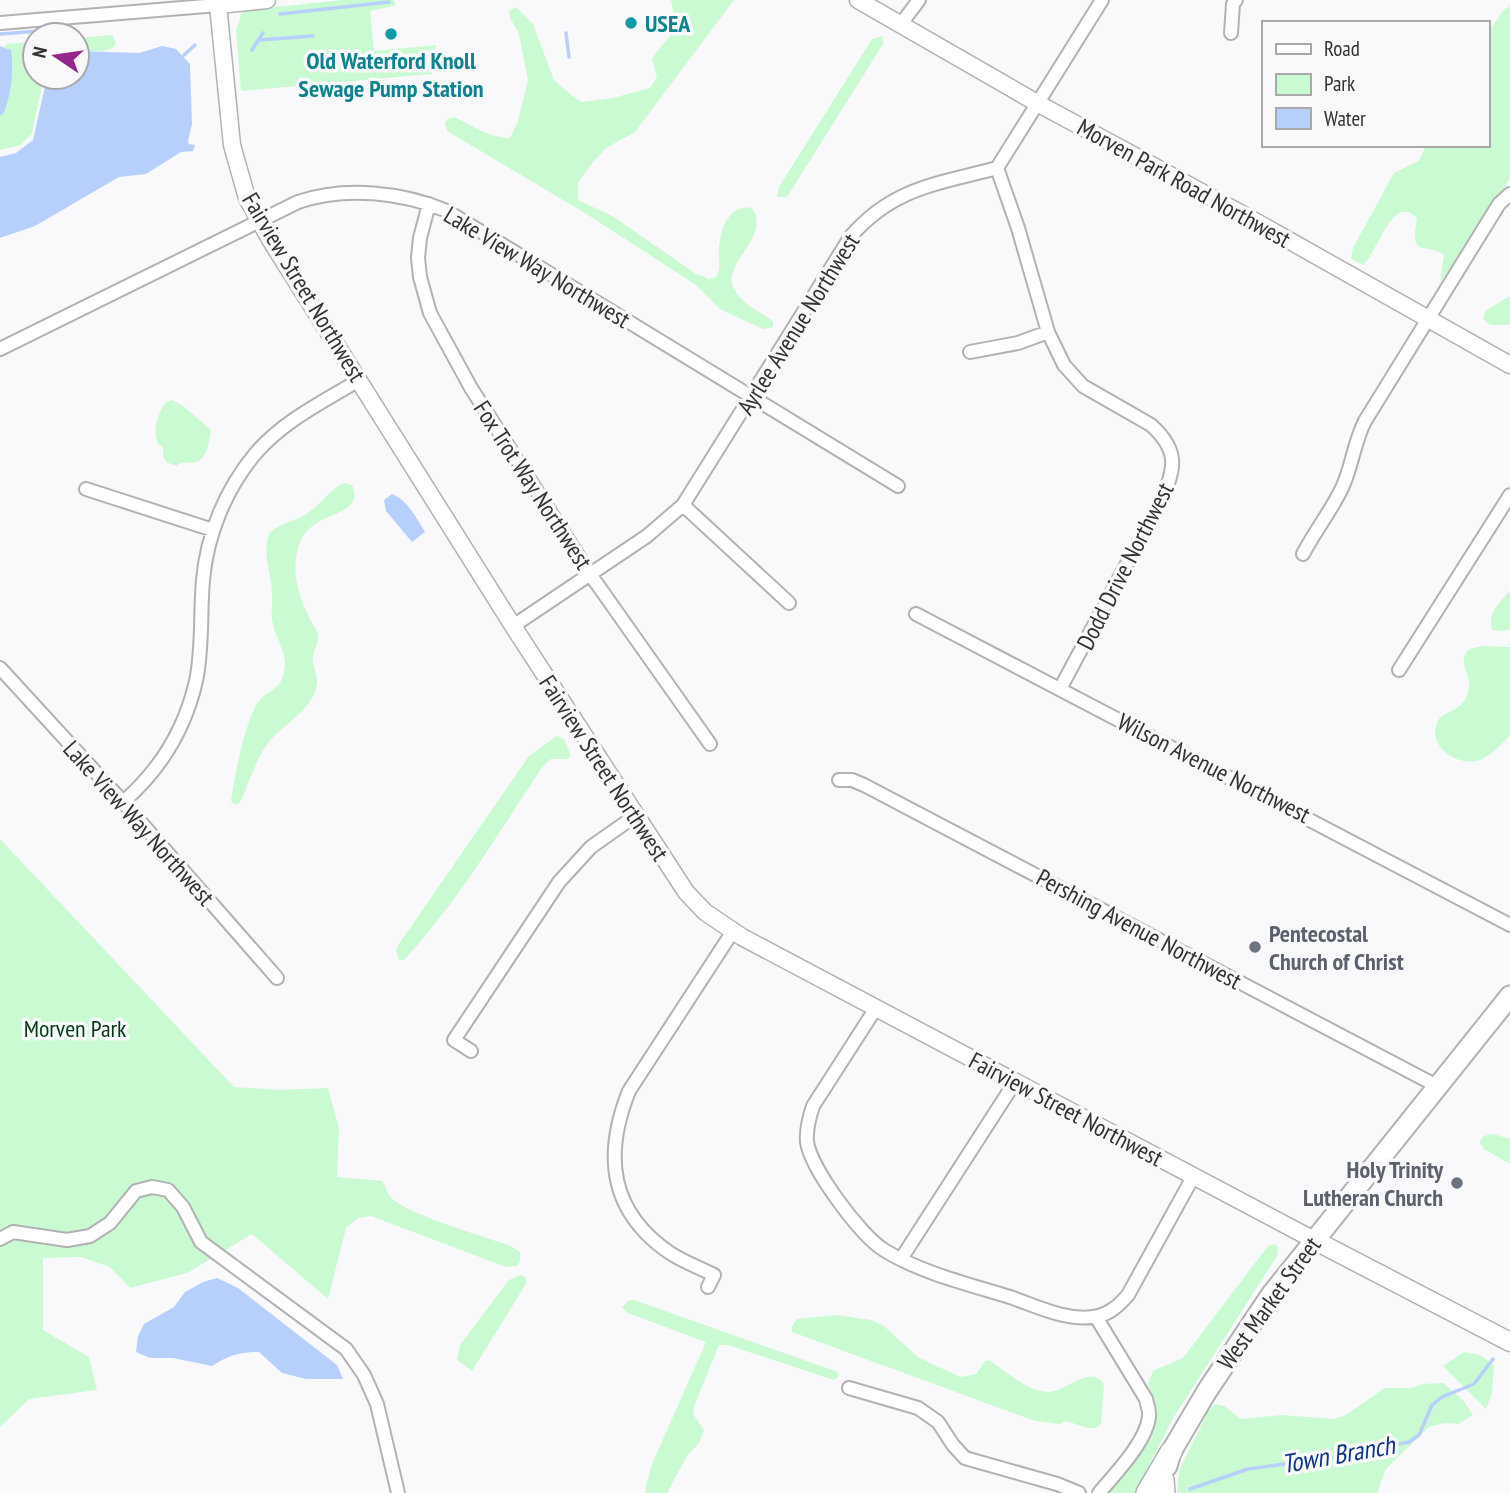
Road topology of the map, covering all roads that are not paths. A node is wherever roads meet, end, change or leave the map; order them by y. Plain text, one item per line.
1 (267, 0) edge
2 (858, 0) edge
3 (919, 0) edge
4 (1102, 0) edge
5 (1236, 0) edge
6 (218, 2) edge
7 (0, 23) edge
8 (901, 24) junction
9 (1231, 33) dead end
10 (1037, 103) junction
11 (997, 168) junction
12 (1510, 194) edge
13 (429, 204) junction
14 (259, 222) junction
15 (1429, 319) junction
16 (1048, 332) junction
17 (0, 349) edge
18 (970, 352) dead end
19 (1510, 365) edge
20 (359, 380) junction
21 (750, 398) junction
22 (898, 486) dead end
23 (86, 489) dead end
24 (1510, 495) edge
25 (683, 505) junction
26 (213, 530) junction
27 (1303, 554) dead end
28 (590, 574) junction
29 (789, 603) dead end
30 (916, 614) dead end
31 (513, 626) junction
32 (0, 668) edge
33 (1399, 670) dead end
34 (1060, 689) junction
35 (709, 744) dead end
36 (839, 780) dead end
37 (123, 802) junction
38 (635, 816) junction
39 (1510, 925) edge
40 (733, 931) junction
41 (277, 978) dead end
42 (1510, 996) edge
43 (876, 1008) junction
44 (471, 1051) dead end
45 (1015, 1082) junction
46 (1437, 1086) junction
47 (1193, 1177) junction
48 (0, 1239) edge
49 (1314, 1240) junction
50 (901, 1259) junction
51 (708, 1287) dead end
52 (1096, 1317) junction
53 (1510, 1342) edge
54 (849, 1388) dead end
55 (1171, 1452) joint
56 (1158, 1490) edge
57 (398, 1493) edge
58 (1079, 1493) edge
59 (1099, 1493) edge

1 - 6 street
2 - 8 street, Morven Park Road Northwest
3 - 8 street
4 - 10 street
5 - 9 street
6 - 7 street
6 - 14 street, Fairview Street Northwest
8 - 10 street, Morven Park Road Northwest
10 - 11 street
10 - 15 street, Morven Park Road Northwest
11 - 16 street, Dodd Drive Northwest
11 - 21 street, Ayrlee Avenue Northwest
12 - 15 street
13 - 14 street, Lake View Way Northwest
13 - 21 street, Lake View Way Northwest
13 - 28 street, Fox Trot Way Northwest
14 - 17 street, Lake View Way Northwest
14 - 20 street, Fairview Street Northwest
15 - 19 street, Morven Park Road Northwest
15 - 27 street
16 - 18 street
16 - 34 street, Dodd Drive Northwest
20 - 26 street
20 - 31 street, Fairview Street Northwest
21 - 22 street, Lake View Way Northwest
21 - 25 street, Ayrlee Avenue Northwest
23 - 26 street
24 - 33 street
25 - 28 street, Ayrlee Avenue Northwest
25 - 29 street
26 - 37 street
28 - 31 street, Ayrlee Avenue Northwest
28 - 35 street, Fox Trot Way Northwest
30 - 34 street, Wilson Avenue Northwest
31 - 38 street, Fairview Street Northwest
32 - 37 street, Lake View Way Northwest
34 - 39 street, Wilson Avenue Northwest
36 - 46 street, Pershing Avenue Northwest
37 - 41 street, Lake View Way Northwest
38 - 40 street, Fairview Street Northwest
38 - 44 street
40 - 43 street, Fairview Street Northwest
40 - 51 street
42 - 46 main road, West Market Street
43 - 45 street, Fairview Street Northwest
43 - 50 street
45 - 47 street, Fairview Street Northwest
45 - 50 street
46 - 49 main road, West Market Street
47 - 49 street, Fairview Street Northwest
47 - 52 street
48 - 57 street
49 - 53 main road
49 - 55 main road, West Market Street
50 - 52 street
52 - 59 street
54 - 58 street
55 - 56 highway

